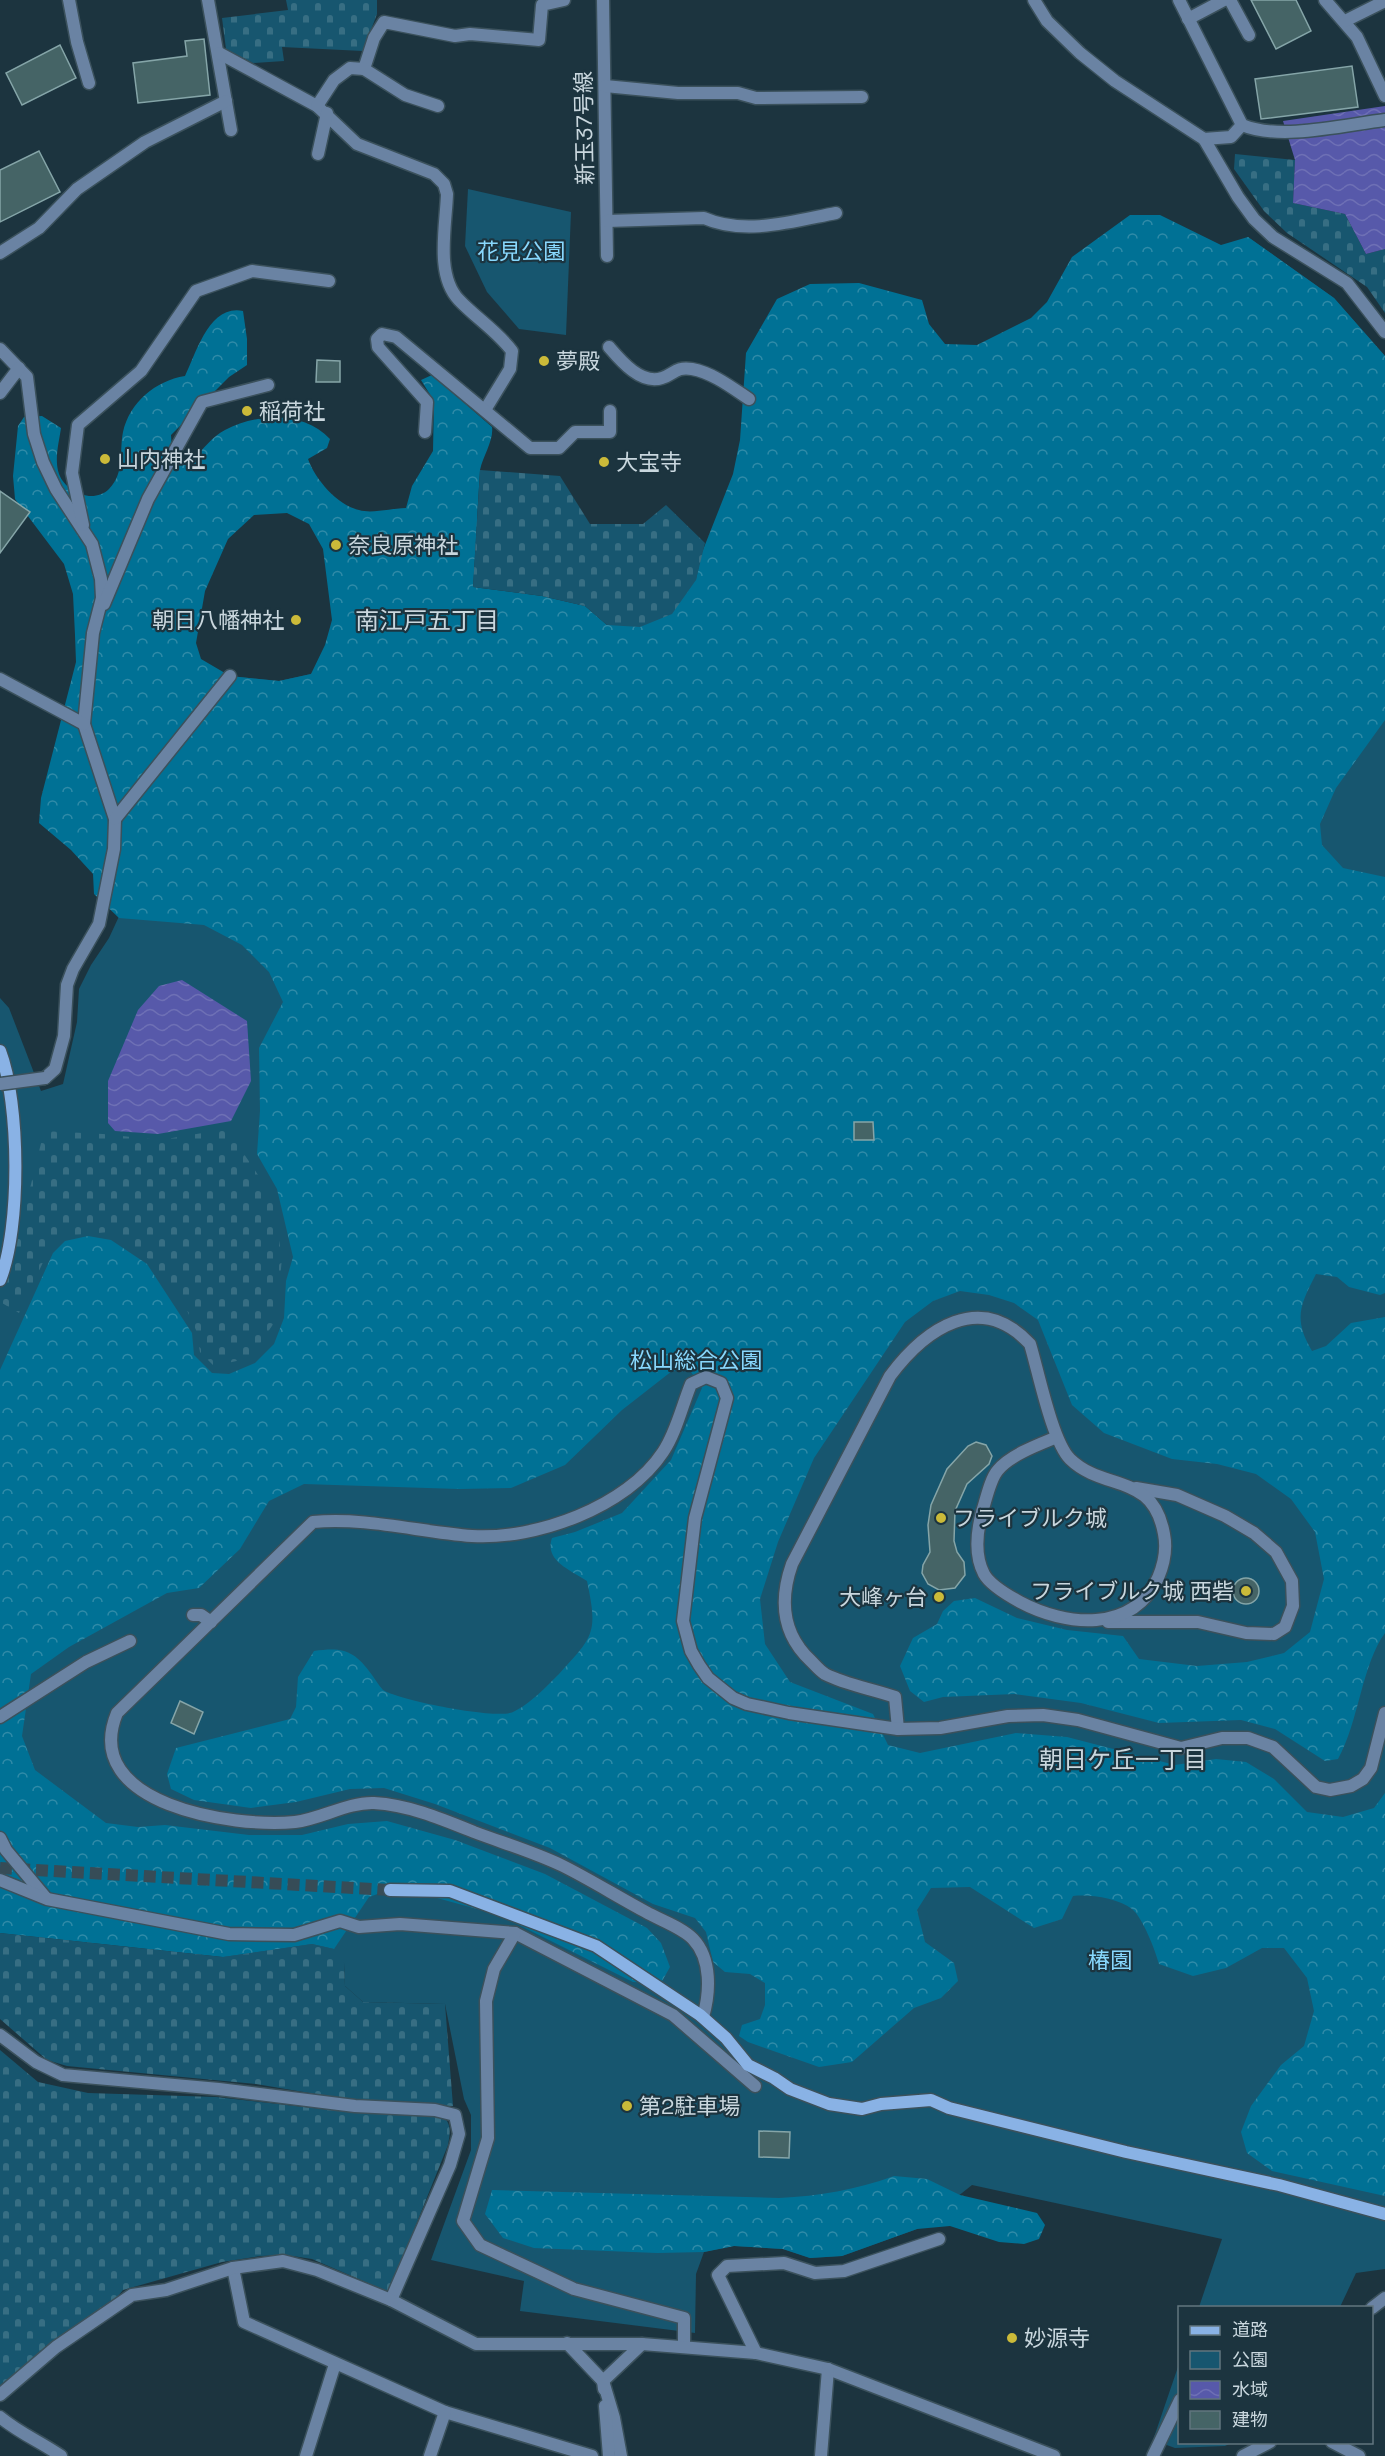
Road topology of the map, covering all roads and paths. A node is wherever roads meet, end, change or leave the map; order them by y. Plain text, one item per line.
1 (69, 0) edge
2 (208, 0) edge
3 (564, 0) edge
4 (603, 0) edge
5 (1034, 0) edge
6 (1179, 0) edge
7 (1224, 0) edge
8 (1230, 0) edge
9 (1324, 0) edge
10 (1385, 1) edge
11 (1188, 19) junction
12 (1345, 21) junction
13 (1249, 35) dead end
14 (219, 53) junction
15 (364, 69) junction
16 (89, 83) dead end
17 (604, 87) junction
18 (1385, 96) edge
19 (862, 97) dead end
20 (226, 101) junction
21 (438, 106) dead end
22 (322, 109) junction
23 (1385, 120) edge
24 (1242, 125) junction
25 (231, 130) dead end
26 (1204, 139) junction
27 (318, 154) dead end
28 (836, 213) dead end
29 (607, 221) junction
30 (0, 254) edge
31 (607, 256) dead end
32 (328, 281) dead end
33 (1385, 332) edge
34 (609, 347) dead end
35 (0, 349) edge
36 (19, 368) junction
37 (268, 385) dead end
38 (0, 393) edge
39 (749, 399) dead end
40 (485, 410) junction
41 (610, 411) dead end
42 (425, 432) dead end
43 (84, 528) junction
44 (99, 616) junction
45 (230, 676) dead end
46 (0, 679) edge
47 (84, 724) junction
48 (115, 819) junction
49 (0, 1051) edge
50 (0, 1084) edge
51 (0, 1280) edge
52 (1057, 1437) junction
53 (1136, 1488) junction
54 (193, 1615) dead end
55 (1091, 1621) junction
56 (211, 1622) junction
57 (130, 1641) dead end
58 (1385, 1713) edge
59 (0, 1717) edge
60 (898, 1729) junction
61 (0, 1838) edge
62 (0, 1880) edge
63 (390, 1890) tunnel mouth
64 (47, 1899) junction
65 (515, 1933) junction
66 (700, 2015) junction
67 (0, 2035) edge
68 (755, 2086) dead end
69 (1385, 2214) edge
70 (939, 2239) dead end
71 (233, 2268) junction
72 (391, 2300) junction
73 (567, 2343) junction
74 (642, 2343) junction
75 (684, 2345) junction
76 (756, 2353) junction
77 (335, 2364) junction
78 (828, 2369) junction
79 (603, 2381) junction
80 (0, 2395) edge
81 (1178, 2402) edge
82 (445, 2412) junction
83 (0, 2417) edge
84 (1266, 2444) edge
85 (1336, 2444) edge
86 (1020, 2450) edge
87 (61, 2456) edge
88 (306, 2456) edge
89 (430, 2456) edge
90 (592, 2456) edge
91 (609, 2456) edge
92 (621, 2456) edge
93 (821, 2456) edge
94 (1054, 2456) edge
95 (1152, 2456) edge
96 (1243, 2456) edge
97 (1359, 2456) edge

1 - 16 street
2 - 14 street
3 - 15 street
4 - 17 street, 新玉37号線
5 - 26 street
6 - 11 street
7 - 11 street
8 - 13 street
9 - 12 street
10 - 12 street
11 - 24 street
12 - 18 street
14 - 20 street
14 - 22 street
15 - 21 street
15 - 22 street
17 - 19 street
17 - 29 street, 新玉37号線
20 - 25 street
20 - 30 street
22 - 27 street
22 - 40 street
23 - 24 street
24 - 26 street
26 - 33 street
28 - 29 street
29 - 31 street, 新玉37号線
32 - 43 street
34 - 39 street
35 - 36 street
36 - 38 street
36 - 43 street
37 - 44 street
40 - 41 street
40 - 42 street
43 - 44 street
44 - 47 street
45 - 48 street
46 - 47 street
47 - 48 street
48 - 50 street, bridge
49 - 51 street
52 - 53 street
52 - 55 street
52 - 60 street
53 - 55 street
53 - 55 street
54 - 56 street
56 - 60 street
56 - 66 street
57 - 59 street
58 - 60 street
61 - 64 street
62 - 64 street
63 - 66 street
64 - 65 street
65 - 68 street
65 - 75 street
66 - 69 street
67 - 72 street
70 - 76 street
71 - 72 street
71 - 77 street
71 - 80 street
72 - 73 street
73 - 74 street
73 - 79 street
74 - 75 street
74 - 79 street
75 - 76 street
76 - 78 street
77 - 82 street
77 - 88 street
78 - 86 street
78 - 93 street
79 - 91 street
79 - 92 street
81 - 95 street
82 - 89 street
82 - 90 street
83 - 87 street
84 - 96 street
85 - 97 street
86 - 94 street

